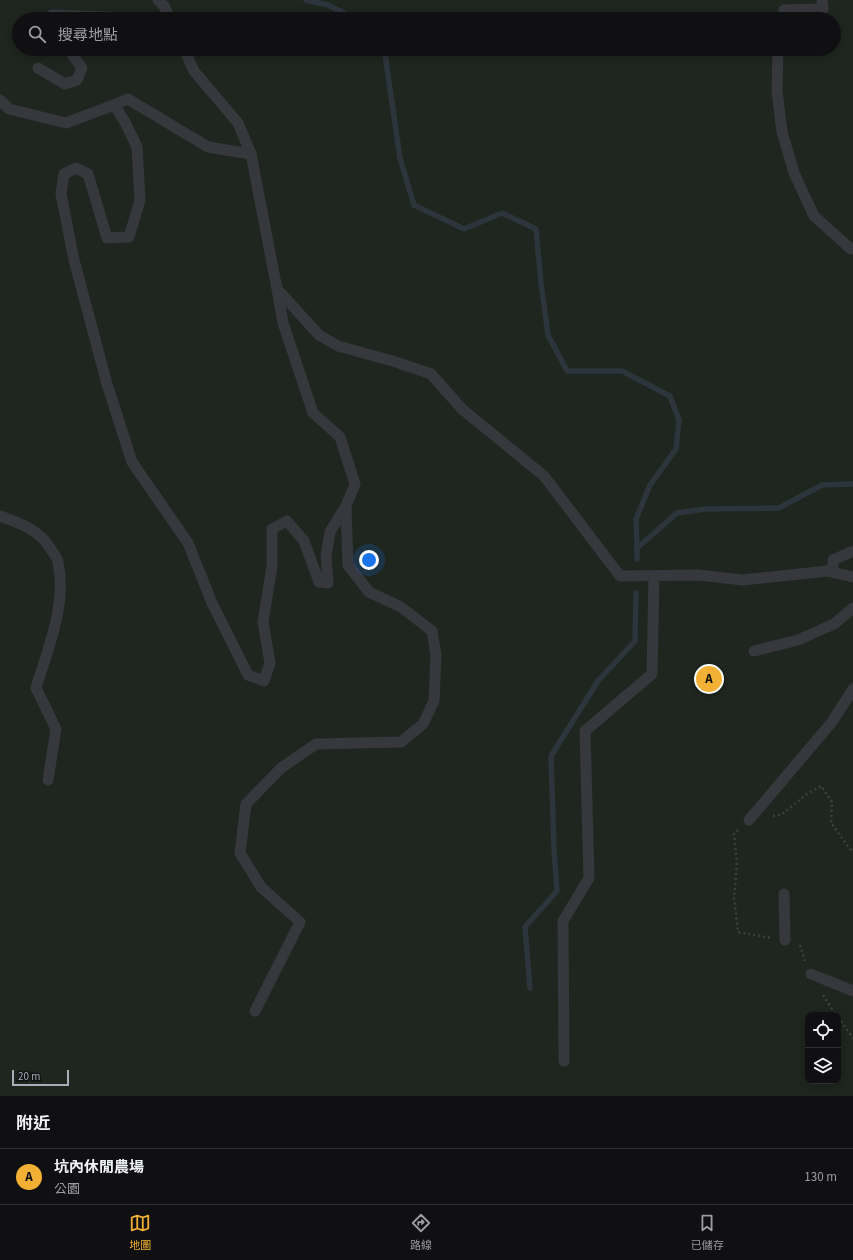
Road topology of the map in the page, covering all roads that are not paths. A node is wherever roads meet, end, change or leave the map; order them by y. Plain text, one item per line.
1 (158, 0) edge
2 (822, 0) edge
3 (167, 12) edge
4 (784, 12) edge
5 (73, 56) edge
6 (187, 56) edge
7 (778, 56) edge
8 (38, 68) dead end
9 (0, 100) edge
10 (114, 105) junction
11 (251, 154) junction
12 (853, 249) edge
13 (277, 289) junction
14 (346, 506) junction
15 (0, 516) edge
16 (853, 551) edge
17 (833, 572) junction
18 (654, 576) junction
19 (853, 577) edge
20 (853, 608) edge
21 (754, 651) dead end
22 (853, 689) edge
23 (48, 780) dead end
24 (749, 820) dead end
25 (784, 894) dead end
26 (785, 940) dead end
27 (811, 974) dead end
28 (853, 991) edge
29 (255, 1011) dead end
30 (564, 1061) dead end

1 - 3 lane
2 - 4 lane
5 - 8 lane
6 - 11 lane
7 - 12 lane
9 - 10 lane
10 - 11 lane
10 - 14 lane
11 - 13 lane
13 - 14 lane
13 - 18 lane
14 - 29 lane
15 - 23 lane
16 - 17 lane
17 - 18 lane
17 - 19 lane
18 - 30 lane
20 - 21 lane
22 - 24 lane
25 - 26 lane
27 - 28 lane

